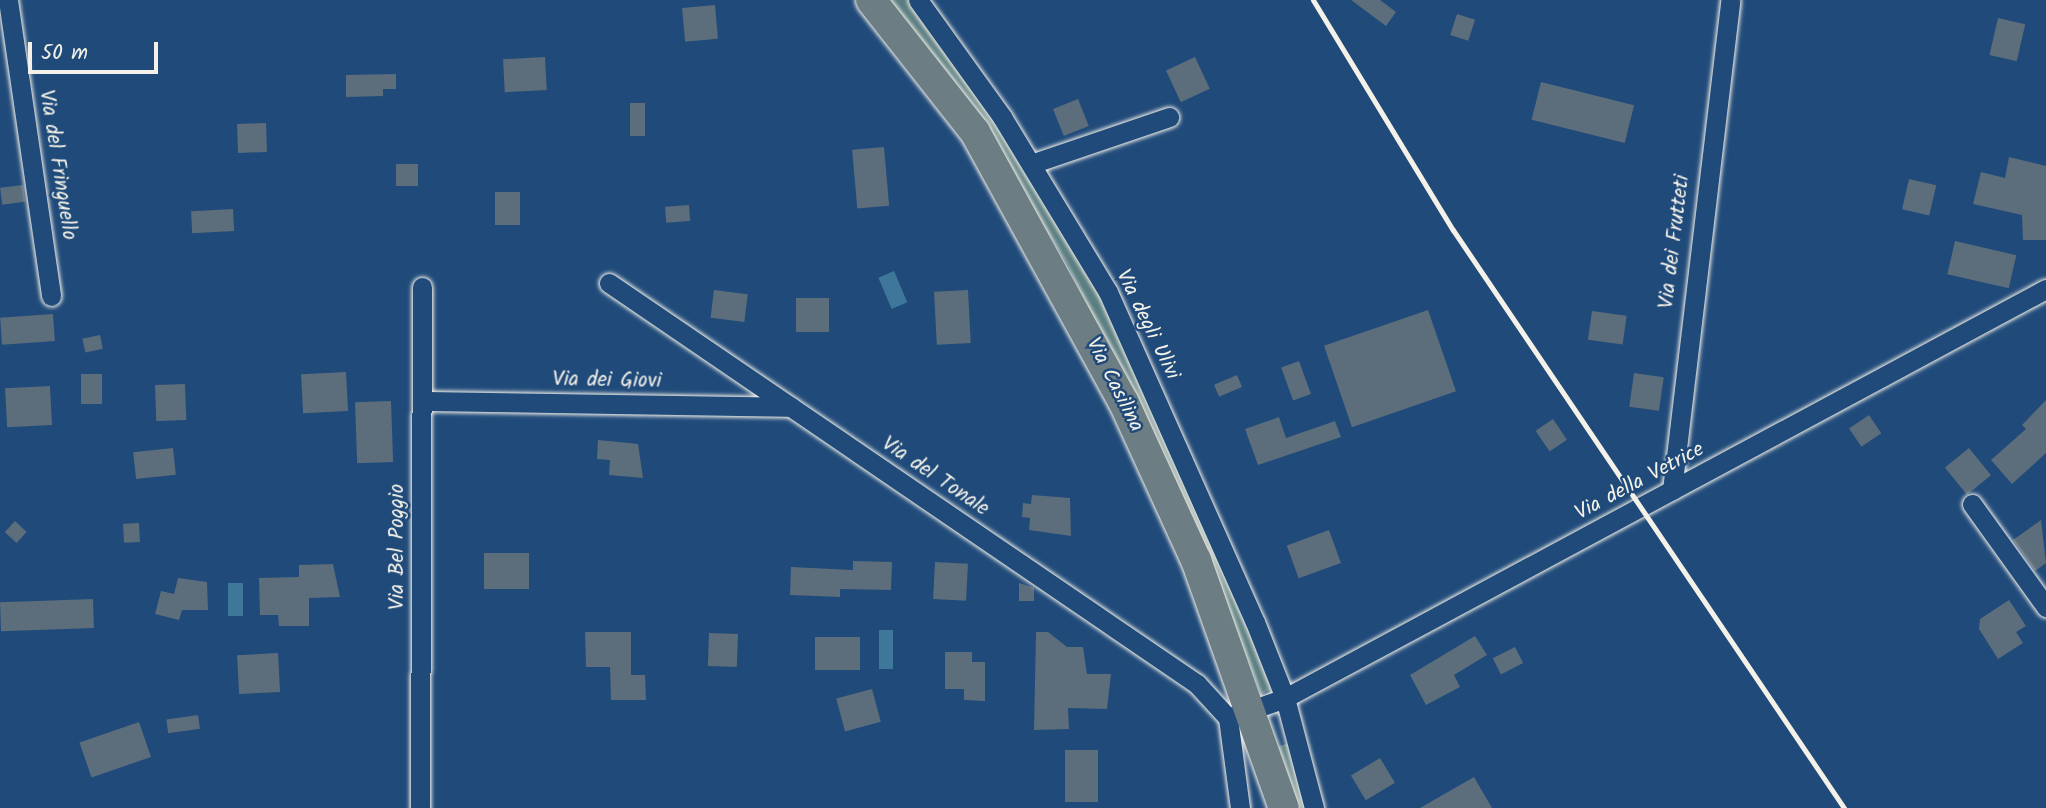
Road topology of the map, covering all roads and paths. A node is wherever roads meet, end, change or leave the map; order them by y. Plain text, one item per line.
1 (8, 0) edge
2 (872, 0) edge
3 (918, 0) edge
4 (1730, 0) edge
5 (1169, 117) dead end
6 (1031, 164) junction
7 (609, 282) dead end
8 (422, 286) dead end
9 (2046, 289) edge
10 (51, 296) dead end
11 (422, 401) junction
12 (791, 407) junction
13 (1672, 490) junction
14 (1972, 504) dead end
15 (2043, 597) edge
16 (1284, 698) junction
17 (1241, 715) junction
18 (421, 808) edge
19 (1240, 808) edge
20 (1284, 808) edge
21 (1314, 808) edge

1 - 10 street, Via del Fringuello
2 - 17 main road, Via Casilina
3 - 6 street, Via degli Ulivi
4 - 13 street, Via dei Frutteti
5 - 6 street
6 - 16 street, Via degli Ulivi
7 - 12 street, Via del Tonale
8 - 11 street, Via Bel Poggio
9 - 13 street, Via della Vetrice
11 - 12 street, Via dei Giovi
11 - 18 street, Via Bel Poggio
12 - 17 street, Via del Tonale
13 - 16 street, Via della Vetrice
14 - 15 street
16 - 17 street, Via della Vetrice
16 - 21 street, Via degli Ulivi
17 - 19 street
17 - 20 main road, Via Casilina

